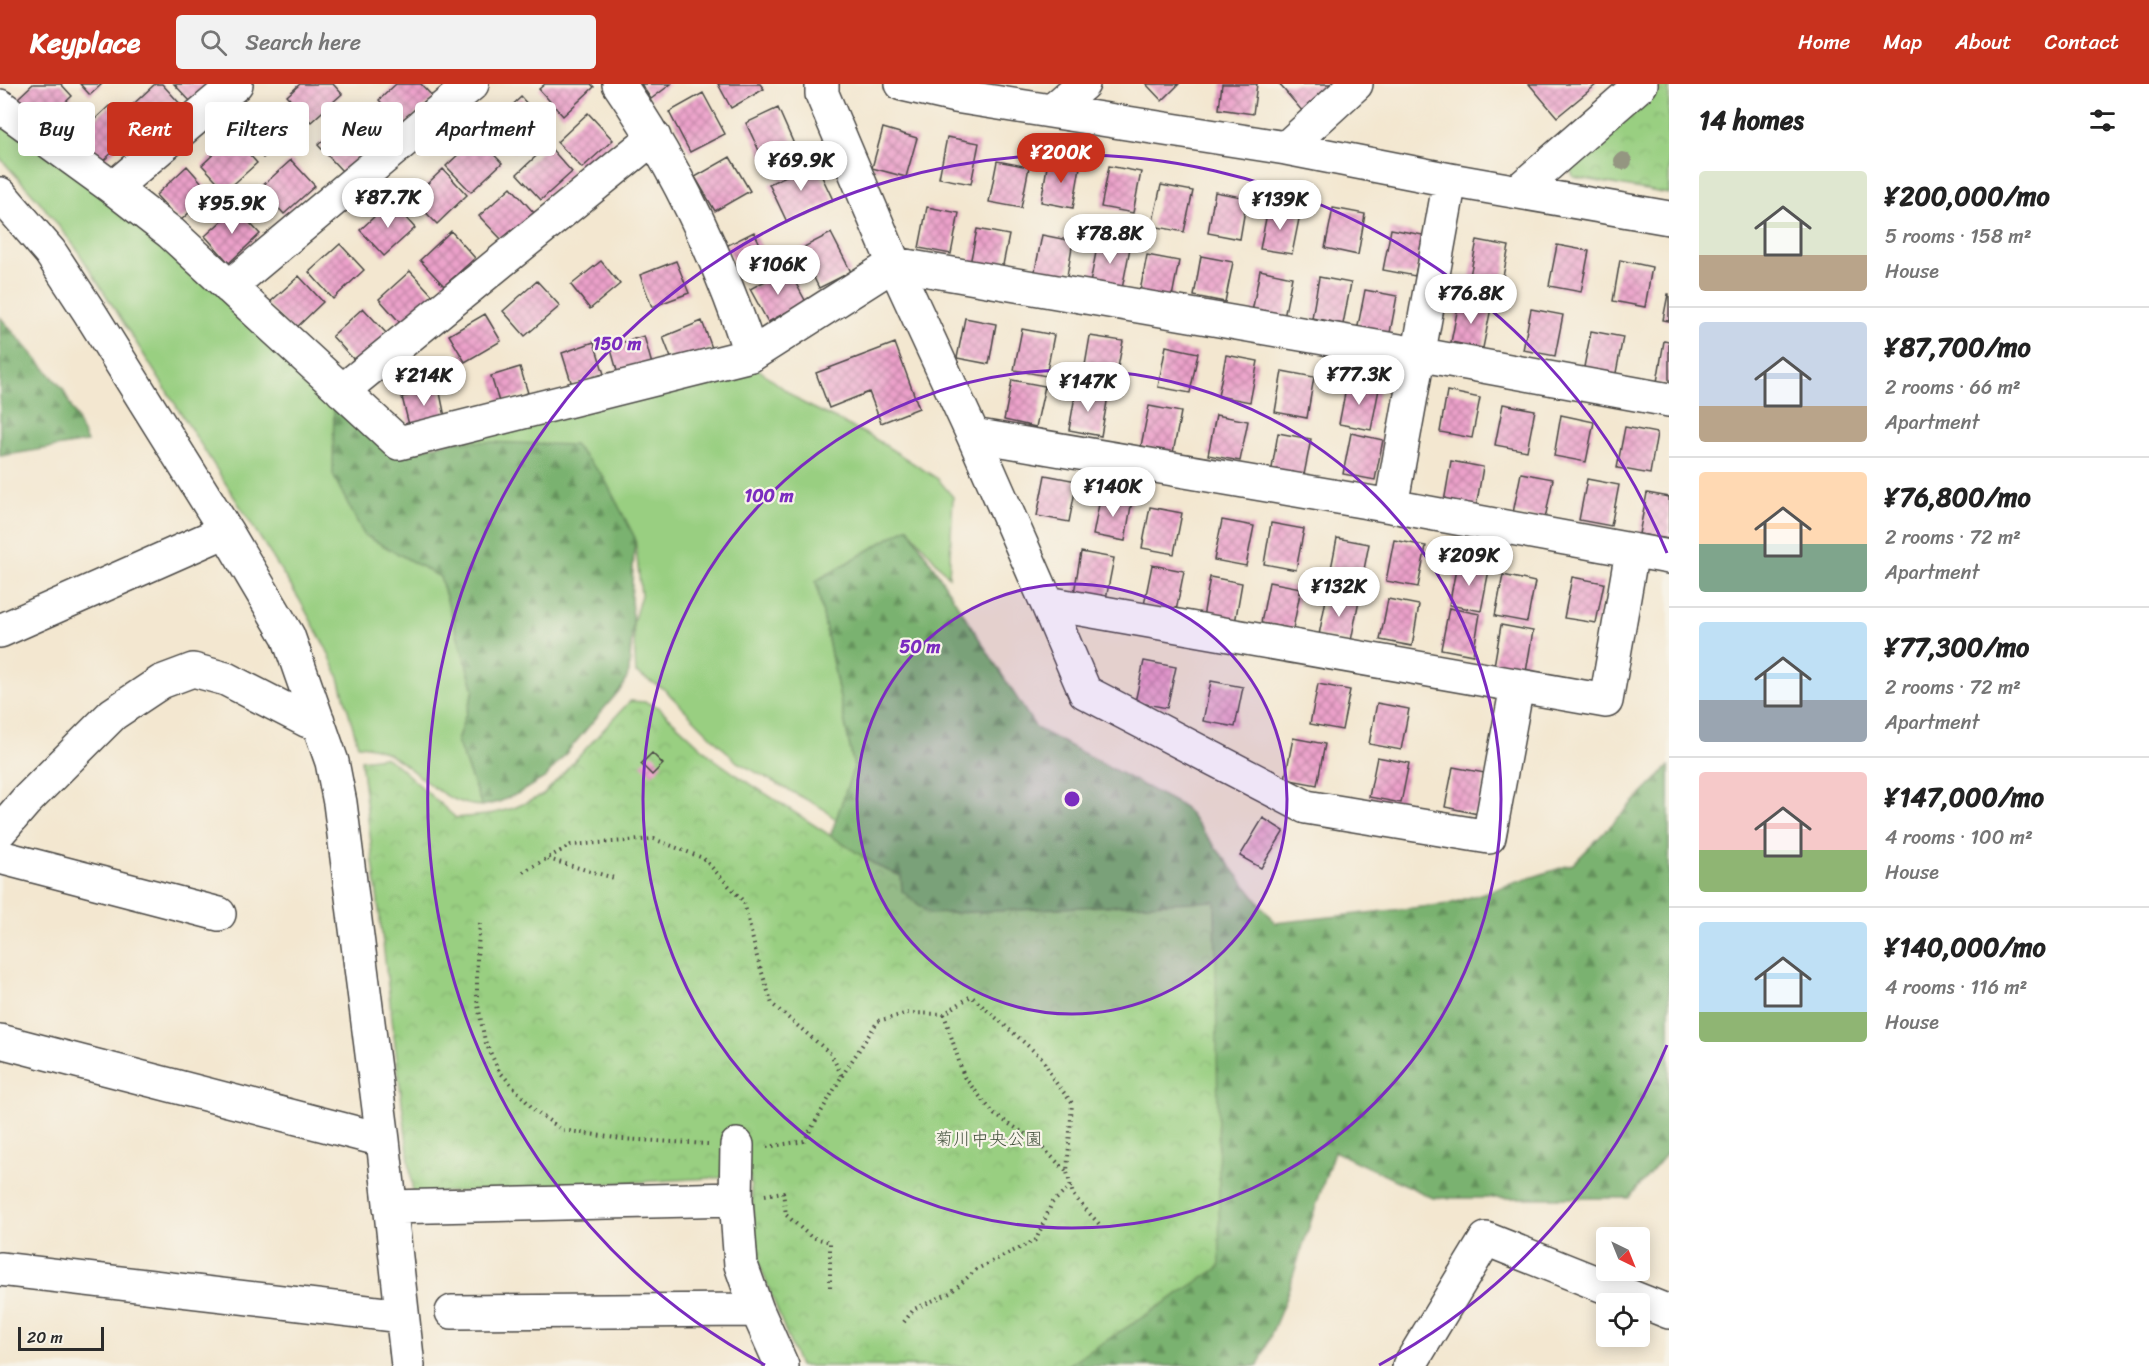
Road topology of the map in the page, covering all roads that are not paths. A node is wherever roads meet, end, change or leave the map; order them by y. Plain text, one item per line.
1 (236, 84) edge
2 (472, 84) edge
3 (619, 84) edge
4 (822, 84) edge
5 (902, 84) edge
6 (1083, 84) edge
7 (1356, 84) edge
8 (1641, 84) edge
9 (956, 90) edge
10 (0, 106) edge
11 (1052, 111) junction
12 (654, 137) junction
13 (1286, 148) junction
14 (1450, 180) junction
15 (113, 188) junction
16 (1518, 191) junction
17 (0, 194) edge
18 (1669, 218) edge
19 (894, 264) junction
20 (229, 287) junction
21 (1417, 354) junction
22 (751, 355) junction
23 (342, 391) junction
24 (1669, 400) edge
25 (974, 435) junction
26 (1391, 506) junction
27 (226, 531) junction
28 (1632, 551) junction
29 (1669, 557) edge
30 (1047, 603) junction
31 (0, 631) edge
32 (1517, 686) junction
33 (318, 721) junction
34 (0, 831) edge
35 (0, 857) edge
36 (219, 914) dead end
37 (0, 1041) edge
38 (383, 1140) junction
39 (737, 1145) road end
40 (736, 1200) junction
41 (390, 1206) junction
42 (0, 1269) edge
43 (757, 1310) junction
44 (452, 1312) dead end
45 (1669, 1312) edge
46 (402, 1316) junction
47 (408, 1366) edge
48 (782, 1366) edge
49 (1410, 1366) edge

1 - 15 street
2 - 20 street
3 - 12 street
4 - 19 street
5 - 9 street
6 - 11 street
7 - 13 street
8 - 16 street
9 - 11 street
10 - 15 street
11 - 13 street
12 - 22 street
12 - 23 street
13 - 14 street
14 - 16 street
14 - 21 street
15 - 20 street
16 - 18 street
17 - 27 street
19 - 21 street
19 - 22 street
19 - 25 street
20 - 23 street
21 - 24 street
21 - 26 street
22 - 23 street
25 - 26 street
25 - 30 street
26 - 28 street
27 - 31 street
27 - 33 street
28 - 29 street
28 - 32 street
30 - 32 street
30 - 32 street
33 - 34 street
33 - 38 street
35 - 36 street
37 - 38 street
38 - 41 street
39 - 40 street
40 - 41 street
40 - 43 street
41 - 46 street
42 - 46 street
43 - 44 street
43 - 48 street
45 - 49 street
46 - 47 street

